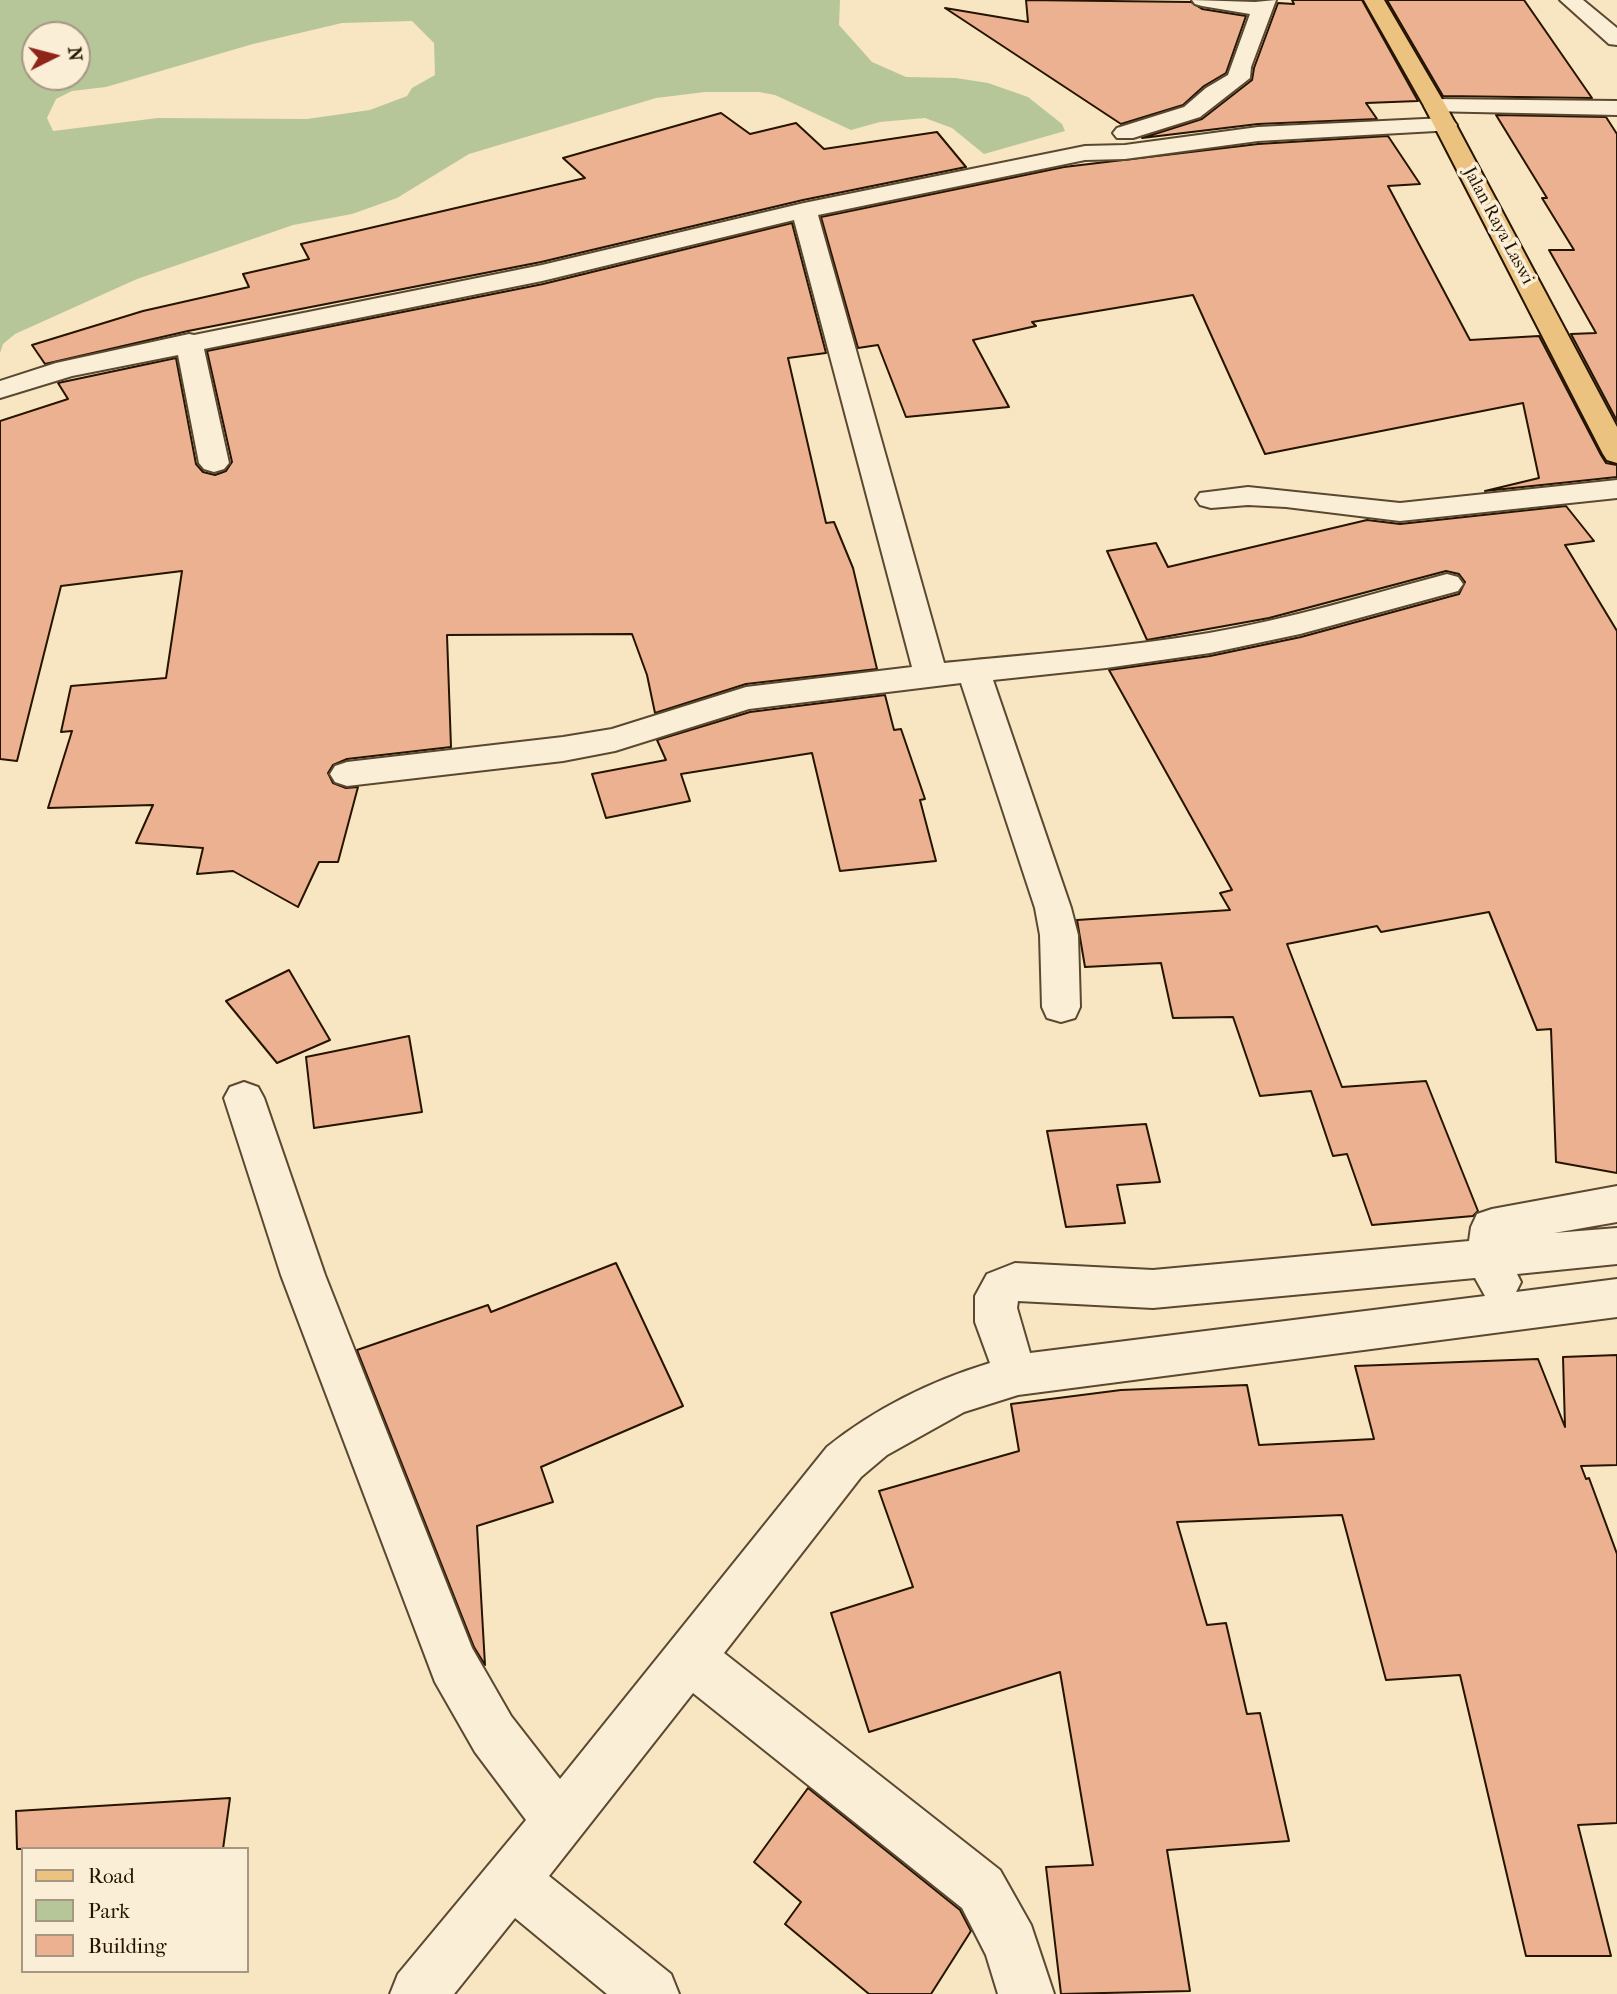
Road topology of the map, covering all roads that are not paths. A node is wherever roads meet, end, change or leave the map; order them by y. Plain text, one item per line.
1 (1202, 0) edge
2 (1374, 0) edge
3 (1570, 0) edge
4 (1265, 5) edge
5 (1617, 39) edge
6 (1617, 108) edge
7 (1440, 116) junction
8 (1085, 153) junction
9 (804, 210) junction
10 (189, 342) junction
11 (0, 390) edge
12 (1617, 454) edge
13 (214, 463) dead end
14 (1617, 489) edge
15 (1211, 499) dead end
16 (1447, 584) dead end
17 (973, 670) junction
18 (931, 675) junction
19 (347, 774) dead end
20 (1061, 1007) dead end
21 (244, 1098) dead end
22 (1617, 1204) edge
23 (1617, 1246) edge
24 (1499, 1286) junction
25 (1617, 1298) edge
26 (1015, 1369) junction
27 (690, 1658) junction
28 (560, 1821) junction
29 (510, 1879) junction
30 (418, 1994) edge
31 (651, 1994) edge
32 (1026, 1994) edge

1 - 4 street
2 - 7 main road, Jalan Raya Laswi
3 - 5 street
4 - 8 street
6 - 7 street
7 - 8 street
7 - 12 main road, Jalan Raya Laswi
8 - 9 street
9 - 10 street
9 - 18 street
10 - 11 street
10 - 13 street
14 - 15 street
16 - 17 street
17 - 18 street
17 - 20 street
18 - 19 street
21 - 28 street
22 - 24 street
23 - 24 street
24 - 25 street
24 - 26 street
24 - 26 street
26 - 27 street
27 - 28 street
27 - 32 street
28 - 29 street
29 - 30 street
29 - 31 street

